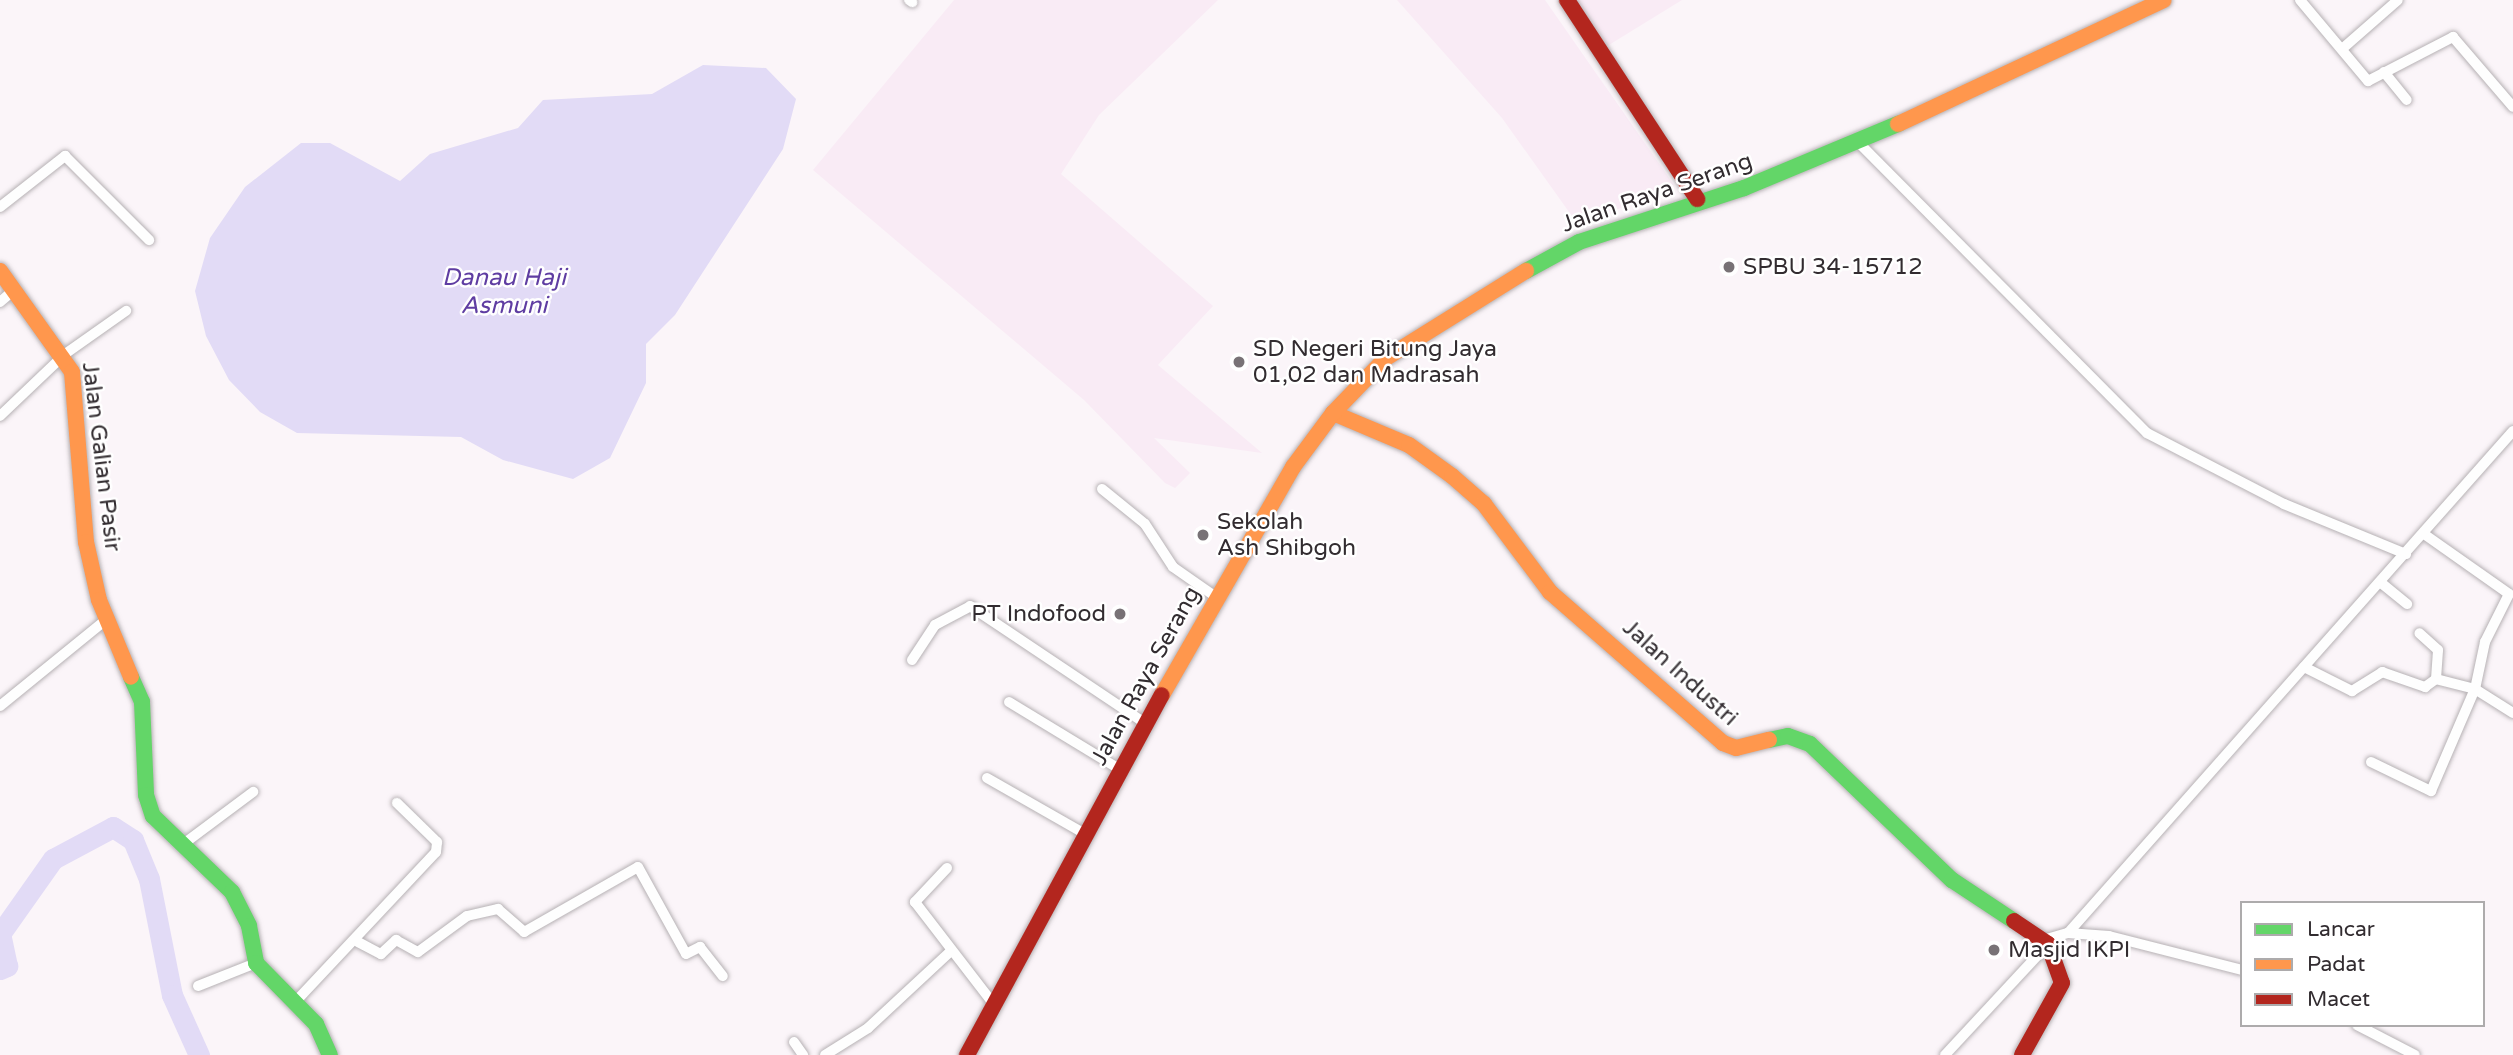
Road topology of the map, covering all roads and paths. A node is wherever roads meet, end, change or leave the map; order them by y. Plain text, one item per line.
1 (1567, 0) edge
2 (2164, 0) edge
3 (2300, 0) edge
4 (2398, 0) edge
5 (2342, 49) junction
6 (2384, 72) junction
7 (2407, 100) dead end
8 (2513, 107) edge
9 (1858, 142) junction
10 (1697, 199) junction
11 (0, 207) edge
12 (149, 240) dead end
13 (0, 271) edge
14 (15, 289) junction
15 (0, 302) edge
16 (126, 311) dead end
17 (65, 354) junction
18 (1333, 413) junction
19 (0, 416) edge
20 (2513, 431) edge
21 (1102, 489) dead end
22 (2424, 534) junction
23 (2406, 554) junction
24 (2380, 582) junction
25 (1216, 597) junction
26 (2407, 604) dead end
27 (107, 619) junction
28 (2419, 633) dead end
29 (912, 660) dead end
30 (2304, 667) junction
31 (2436, 680) junction
32 (2474, 689) junction
33 (1009, 702) dead end
34 (0, 706) edge
35 (2513, 713) edge
36 (1145, 723) junction
37 (2371, 762) dead end
38 (1119, 769) junction
39 (987, 778) dead end
40 (253, 792) dead end
41 (397, 803) dead end
42 (1085, 835) junction
43 (181, 845) junction
44 (947, 868) dead end
45 (2068, 933) junction
46 (358, 942) junction
47 (2045, 942) junction
48 (951, 950) junction
49 (256, 963) junction
50 (2240, 969) edge
51 (723, 976) dead end
52 (198, 986) dead end
53 (297, 1000) junction
54 (996, 1009) junction
55 (2361, 1027) edge
56 (794, 1042) dead end
57 (330, 1055) edge
58 (803, 1055) edge
59 (825, 1055) edge
60 (967, 1055) edge
61 (1945, 1055) edge
62 (2022, 1055) edge
63 (2415, 1055) edge

1 - 10 main road
2 - 9 main road, Jalan Raya Serang
3 - 5 street
4 - 5 street
5 - 6 street
6 - 7 street
6 - 8 street
9 - 10 main road, Jalan Raya Serang
9 - 23 street
10 - 18 main road, Jalan Raya Serang
11 - 12 street
13 - 14 main road, Jalan Galian Pasir
14 - 15 street
14 - 17 main road, Jalan Galian Pasir
16 - 17 street
17 - 19 street
17 - 27 main road, Jalan Galian Pasir
18 - 25 main road, Jalan Raya Serang
18 - 47 main road, Jalan Industri
20 - 22 street
21 - 25 street
22 - 23 street
22 - 32 street
23 - 24 street
24 - 26 street
24 - 30 street
25 - 36 main road, Jalan Raya Serang
27 - 34 street
27 - 43 main road, Jalan Galian Pasir
28 - 31 street
29 - 36 street
30 - 31 street
30 - 45 street
31 - 32 street
32 - 35 street
32 - 37 street
33 - 38 street
36 - 38 main road, Jalan Raya Serang
38 - 42 main road, Jalan Raya Serang
39 - 42 street
40 - 43 street
41 - 46 street
42 - 54 main road, Jalan Raya Serang
43 - 49 main road, Jalan Galian Pasir
44 - 48 street
45 - 47 street
45 - 50 street
46 - 51 street
46 - 53 street
47 - 61 street
47 - 62 main road
48 - 54 street
48 - 59 street
49 - 52 street
49 - 53 main road
53 - 57 main road
54 - 60 main road, Jalan Raya Serang
55 - 63 street
56 - 58 street

